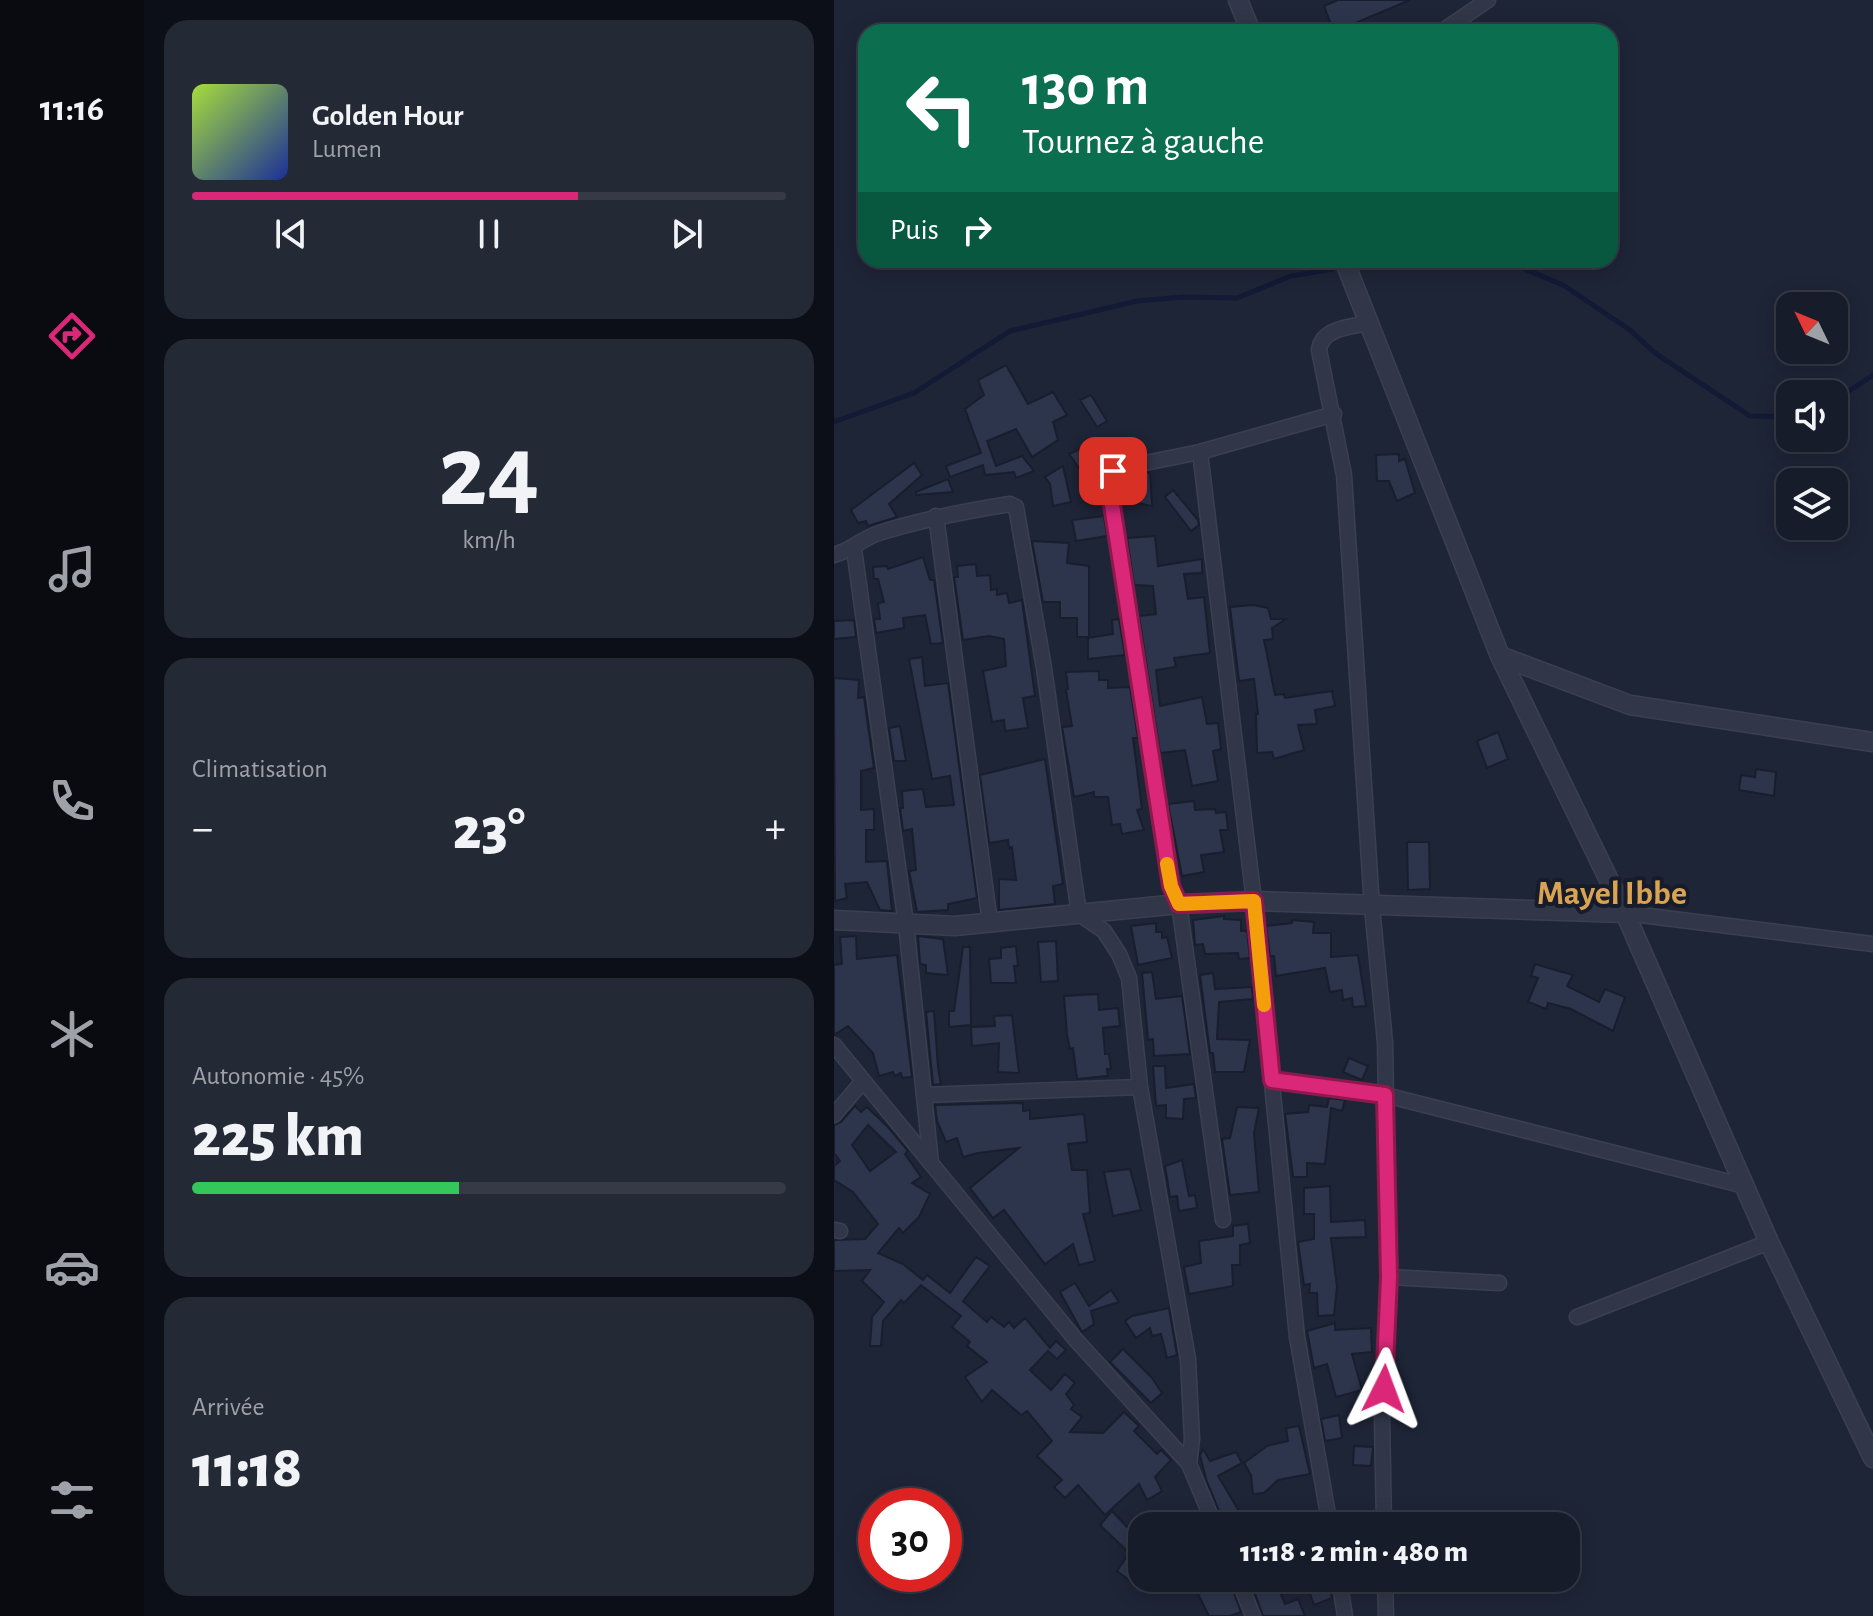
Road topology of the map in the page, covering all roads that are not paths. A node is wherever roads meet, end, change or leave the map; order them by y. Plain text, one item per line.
1 (1238, 0) edge
2 (1488, 0) edge
3 (1248, 24) edge
4 (1453, 24) edge
5 (1347, 268) edge
6 (1369, 323) junction
7 (1334, 414) junction
8 (1200, 452) junction
9 (936, 516) junction
10 (854, 549) junction
11 (834, 555) edge
12 (1500, 656) junction
13 (1873, 742) edge
14 (1254, 901) junction
15 (1179, 904) junction
16 (1372, 907) junction
17 (1625, 913) junction
18 (1079, 914) junction
19 (834, 920) edge
20 (990, 923) junction
21 (906, 924) junction
22 (1873, 944) edge
23 (834, 1045) edge
24 (1272, 1080) junction
25 (863, 1081) junction
26 (1140, 1087) junction
27 (924, 1095) junction
28 (1385, 1095) junction
29 (834, 1115) edge
30 (931, 1163) junction
31 (1745, 1186) junction
32 (1223, 1220) dead end
33 (1769, 1242) junction
34 (1389, 1277) junction
35 (1499, 1283) dead end
36 (1577, 1317) dead end
37 (1873, 1458) edge
38 (1189, 1464) junction
39 (1209, 1512) edge
40 (1328, 1512) edge
41 (1384, 1512) edge
42 (1244, 1592) edge
43 (1341, 1592) edge
44 (1385, 1592) edge
45 (1253, 1616) edge
46 (1345, 1616) edge
47 (1386, 1616) edge

1 - 3 street
2 - 4 street
5 - 6 street
6 - 7 street
6 - 12 street
7 - 8 street
7 - 16 street
8 - 14 street
8 - 15 street
9 - 10 street
9 - 18 street
9 - 20 street
10 - 11 street
10 - 21 street
12 - 13 street
12 - 17 street
14 - 15 street
14 - 16 street
14 - 24 street
15 - 18 street
15 - 32 street
16 - 17 street
16 - 28 street
17 - 22 street
17 - 31 street
18 - 20 street
18 - 26 street
19 - 21 street
20 - 21 street
21 - 27 street
23 - 25 street
24 - 28 street
24 - 40 street
25 - 29 street
25 - 30 street
26 - 27 street
26 - 38 street
27 - 30 street
28 - 31 street
28 - 34 street
30 - 38 street
31 - 33 street
33 - 36 street
33 - 37 street
34 - 35 street
34 - 41 street
38 - 39 street
42 - 45 street
43 - 46 street
44 - 47 street

